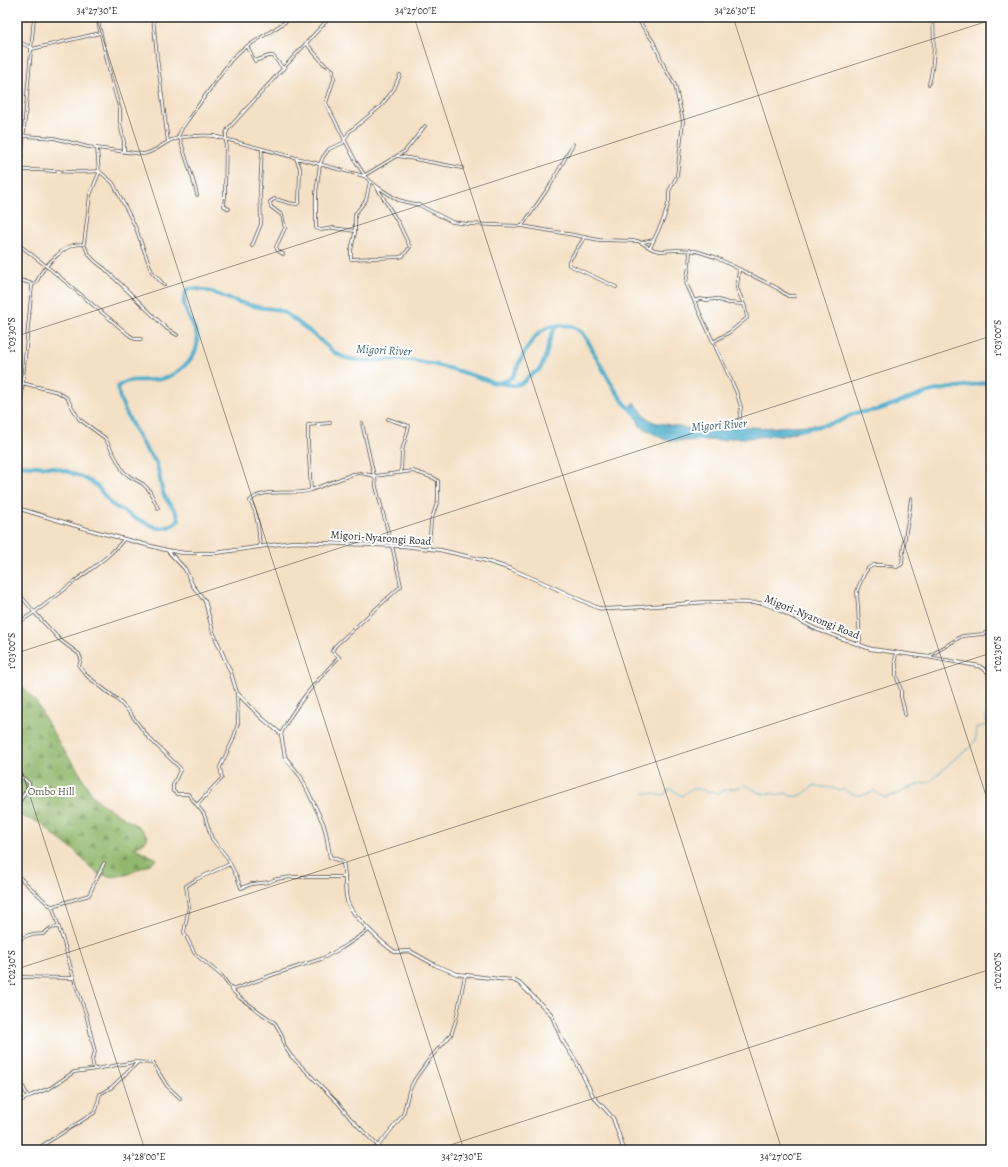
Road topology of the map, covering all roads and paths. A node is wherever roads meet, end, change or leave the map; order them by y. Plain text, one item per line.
1 (34, 17) edge
2 (97, 17) edge
3 (153, 17) edge
4 (293, 17) edge
5 (330, 17) edge
6 (636, 17) edge
7 (933, 17) edge
8 (100, 33) junction
9 (17, 41) edge
10 (306, 43) junction
11 (247, 46) junction
12 (32, 48) junction
13 (283, 68) junction
14 (400, 75) dead end
15 (929, 84) dead end
16 (425, 126) dead end
17 (23, 137) junction
18 (17, 138) edge
19 (179, 139) junction
20 (345, 139) junction
21 (226, 140) junction
22 (168, 142) junction
23 (573, 144) dead end
24 (97, 148) junction
25 (262, 149) junction
26 (124, 152) junction
27 (398, 156) junction
28 (296, 158) junction
29 (320, 164) junction
30 (462, 168) dead end
31 (21, 170) junction
32 (99, 170) junction
33 (365, 175) junction
34 (367, 179) junction
35 (370, 181) junction
36 (376, 186) junction
37 (197, 195) dead end
38 (17, 208) edge
39 (229, 209) dead end
40 (522, 226) junction
41 (355, 231) junction
42 (584, 238) junction
43 (654, 240) junction
44 (642, 242) junction
45 (17, 243) edge
46 (84, 244) junction
47 (252, 246) dead end
48 (650, 248) junction
49 (690, 250) junction
50 (283, 254) dead end
51 (46, 266) junction
52 (739, 269) junction
53 (17, 278) edge
54 (32, 285) junction
55 (164, 285) dead end
56 (616, 287) dead end
57 (795, 296) dead end
58 (694, 301) junction
59 (743, 304) junction
60 (176, 335) dead end
61 (141, 339) dead end
62 (714, 342) junction
63 (22, 384) junction
64 (388, 420) dead end
65 (739, 422) dead end
66 (330, 423) dead end
67 (362, 423) dead end
68 (17, 441) edge
69 (401, 473) junction
70 (374, 476) junction
71 (311, 490) junction
72 (911, 498) dead end
73 (17, 508) edge
74 (158, 508) dead end
75 (124, 539) junction
76 (392, 545) junction
77 (260, 546) junction
78 (429, 549) junction
79 (166, 550) junction
80 (17, 592) edge
81 (34, 612) junction
82 (17, 623) edge
83 (991, 631) edge
84 (859, 645) junction
85 (896, 653) junction
86 (928, 656) junction
87 (991, 674) edge
88 (237, 692) junction
89 (905, 715) dead end
90 (281, 734) junction
91 (17, 773) edge
92 (197, 805) junction
93 (17, 806) edge
94 (104, 863) dead end
95 (230, 864) junction
96 (17, 875) edge
97 (345, 877) junction
98 (52, 906) junction
99 (58, 926) junction
100 (370, 930) junction
101 (17, 940) edge
102 (465, 975) junction
103 (17, 977) edge
104 (74, 978) junction
105 (232, 990) junction
106 (138, 1062) junction
107 (94, 1069) junction
108 (17, 1074) edge
109 (28, 1097) junction
110 (180, 1098) dead end
111 (17, 1103) edge
112 (379, 1146) junction
113 (35, 1150) edge
114 (370, 1150) edge
115 (382, 1150) edge
116 (624, 1150) edge

1 - 12 street
2 - 8 street
3 - 22 street
4 - 11 street
5 - 10 street
6 - 43 street
7 - 15 street
8 - 12 street
8 - 26 street
9 - 12 street
10 - 13 street
10 - 20 street
11 - 13 street
11 - 19 street
12 - 17 street
13 - 21 street
14 - 20 street
16 - 27 street
17 - 18 street
17 - 24 street
17 - 31 street
19 - 21 street
19 - 22 street
19 - 37 street
20 - 29 street
20 - 33 street
21 - 25 street
21 - 39 street
22 - 26 street
23 - 40 street
24 - 26 street
24 - 32 street
25 - 28 street
25 - 47 street
27 - 30 street
27 - 33 street
28 - 29 street
28 - 50 street
29 - 34 street
29 - 41 street
31 - 32 street
31 - 38 street
32 - 46 street
32 - 55 street
33 - 34 street
34 - 35 street
35 - 36 street
35 - 41 street
36 - 40 street
36 - 41 street
40 - 42 street
42 - 44 street
42 - 56 street
43 - 44 street
43 - 48 street
44 - 48 street
45 - 51 street
46 - 51 street
46 - 60 street
48 - 49 street
49 - 52 street
49 - 58 street
51 - 54 street
51 - 61 street
52 - 57 street
52 - 59 street
53 - 54 street
54 - 63 street
58 - 59 street
58 - 62 street
59 - 62 street
62 - 65 street
63 - 68 street
63 - 74 street
64 - 69 street
66 - 71 street
67 - 70 street
69 - 70 street
69 - 78 street
70 - 71 street
70 - 76 street
71 - 77 street
72 - 84 street
73 - 75 street, Migori-Nyarongi Road
75 - 79 street, Migori-Nyarongi Road
75 - 81 street
76 - 77 street, Migori-Nyarongi Road
76 - 78 street, Migori-Nyarongi Road
76 - 90 street
77 - 79 street, Migori-Nyarongi Road
78 - 84 street, Migori-Nyarongi Road
79 - 88 street
80 - 81 street
81 - 82 street
81 - 92 street
83 - 86 street
84 - 85 street, Migori-Nyarongi Road
85 - 86 street, Migori-Nyarongi Road
85 - 89 street
86 - 87 street, Migori-Nyarongi Road
88 - 90 street
88 - 92 street
90 - 97 street
91 - 93 street
92 - 95 street
94 - 98 street
95 - 97 street
95 - 105 street
96 - 98 street
97 - 100 street
98 - 99 street
99 - 101 street
99 - 104 street
100 - 102 street
100 - 105 street
102 - 112 street
102 - 116 street
103 - 104 street
104 - 107 street
105 - 112 street
106 - 107 street
106 - 110 street
106 - 113 street
107 - 109 street
108 - 109 street
109 - 111 street
112 - 114 street
112 - 115 street

